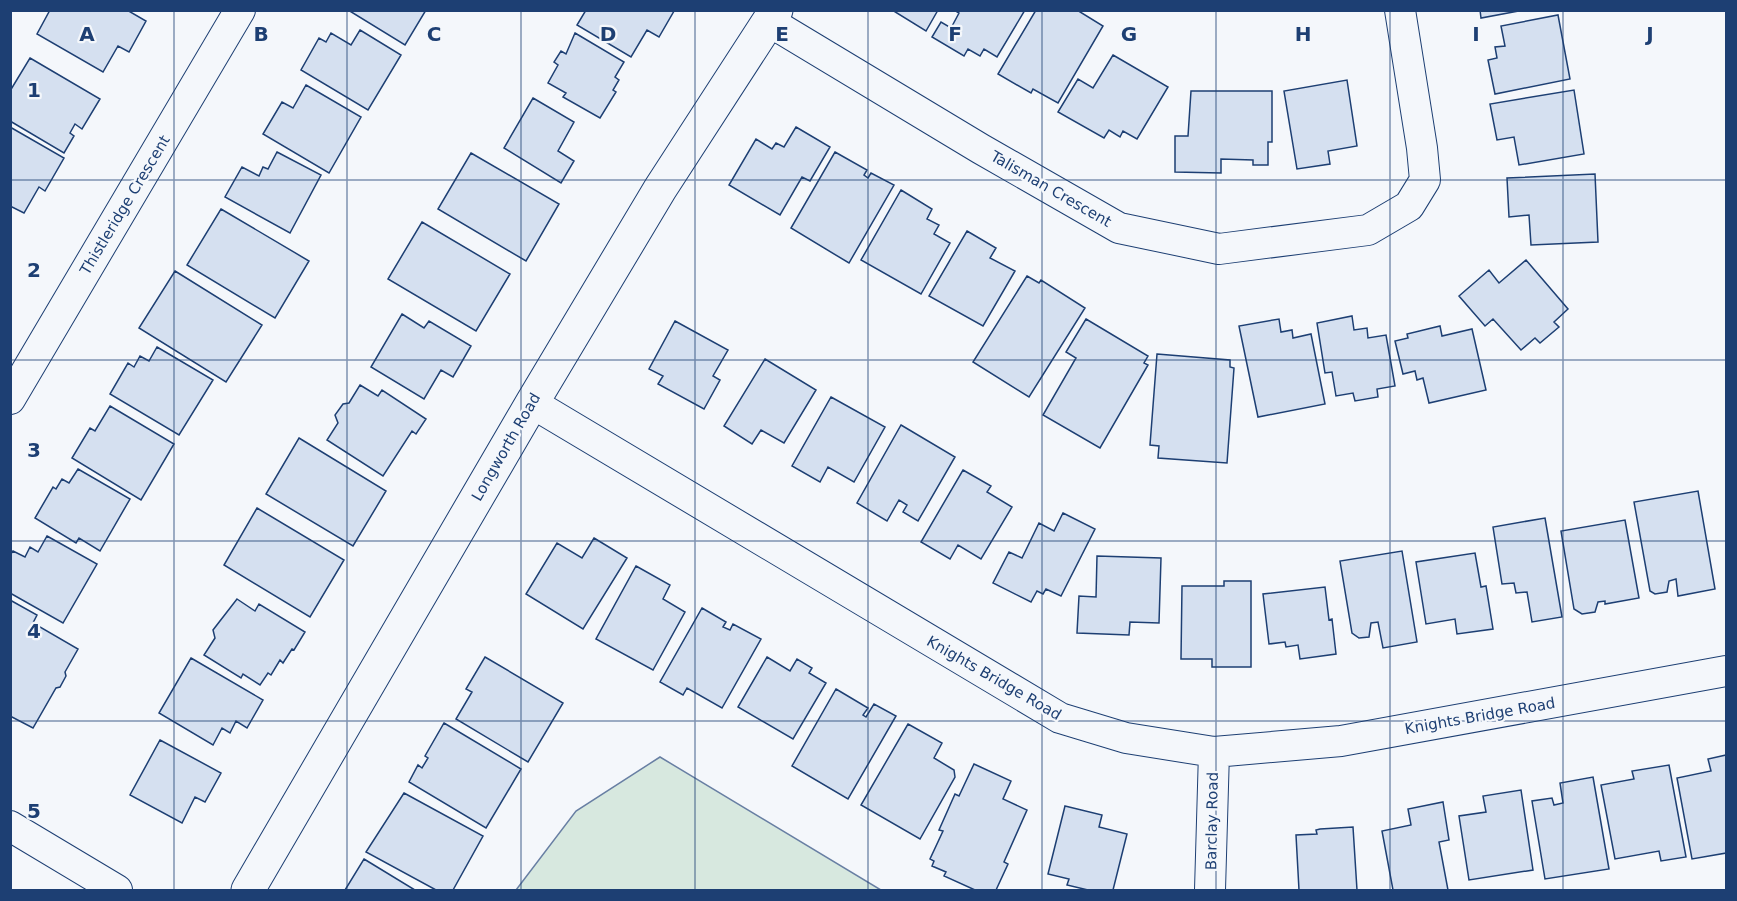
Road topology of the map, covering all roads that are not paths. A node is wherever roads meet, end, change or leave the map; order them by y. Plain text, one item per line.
1 (240, 10) edge
2 (1400, 10) edge
3 (773, 16) edge
4 (10, 399) edge
5 (532, 403) junction
6 (1726, 671) edge
7 (1214, 752) junction
8 (10, 826) edge
9 (117, 891) edge
10 (248, 891) edge
11 (1210, 891) edge

1 - 4 street, Thistleridge Crescent
2 - 3 street, Talisman Crescent
3 - 5 street, Longworth Road
5 - 7 street, Knights Bridge Road
5 - 10 street, Longworth Road
6 - 7 street, Knights Bridge Road
7 - 11 street, Barclay Road
8 - 9 street

